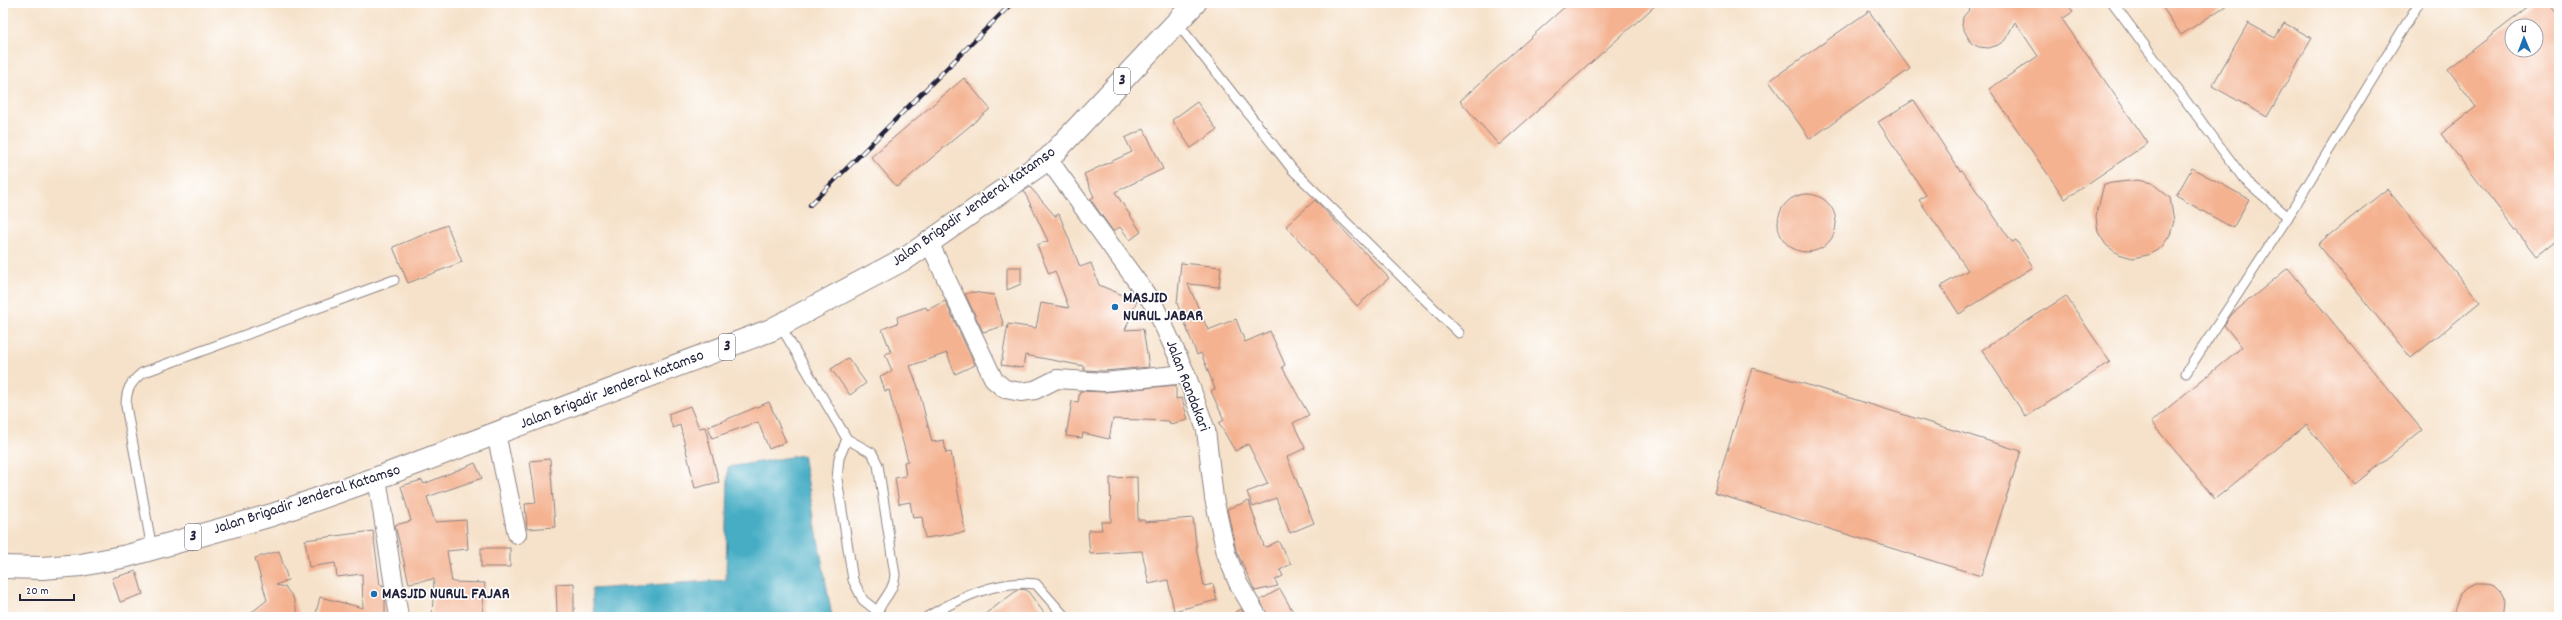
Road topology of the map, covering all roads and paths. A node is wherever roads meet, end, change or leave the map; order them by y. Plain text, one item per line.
1 (1195, 3) edge
2 (2114, 3) edge
3 (2419, 3) edge
4 (1177, 23) junction
5 (1048, 159) junction
6 (2288, 217) junction
7 (929, 242) junction
8 (394, 280) dead end
9 (780, 326) junction
10 (1459, 333) dead end
11 (2186, 373) dead end
12 (1186, 374) junction
13 (496, 433) junction
14 (847, 439) junction
15 (377, 478) junction
16 (517, 534) dead end
17 (152, 549) junction
18 (3, 567) edge
19 (877, 614) edge
20 (399, 617) edge
21 (926, 617) edge
22 (1065, 617) edge
23 (1258, 617) edge

1 - 4 highway, Jalan Brigadir Jenderal Katamso / 3
2 - 6 lane
3 - 6 lane
4 - 5 highway, Jalan Brigadir Jenderal Katamso / 3
4 - 10 lane
5 - 7 highway, Jalan Brigadir Jenderal Katamso / 3
5 - 12 street, Jalan Randakari
6 - 11 lane
7 - 9 highway, Jalan Brigadir Jenderal Katamso / 3
7 - 12 street
8 - 17 lane
9 - 13 highway, Jalan Brigadir Jenderal Katamso / 3
9 - 14 lane
12 - 23 street, Jalan Randakari
13 - 15 highway, Jalan Brigadir Jenderal Katamso / 3
13 - 16 street
14 - 19 lane
14 - 19 lane
15 - 17 highway, Jalan Brigadir Jenderal Katamso / 3
15 - 20 street
17 - 18 highway, Jalan Brigadir Jenderal Katamso / 3
21 - 22 lane

